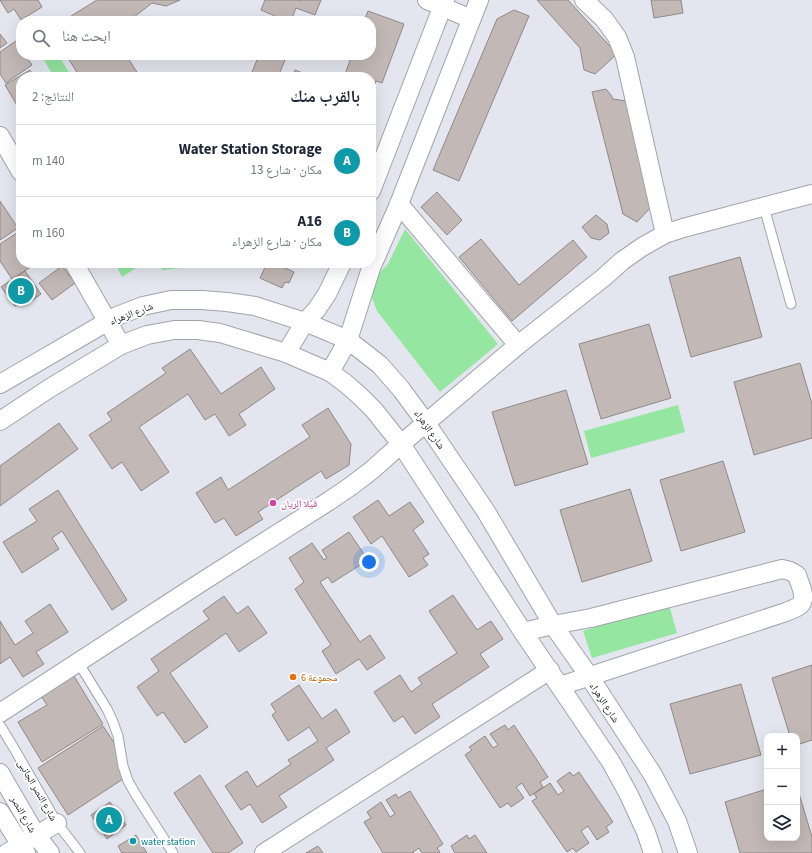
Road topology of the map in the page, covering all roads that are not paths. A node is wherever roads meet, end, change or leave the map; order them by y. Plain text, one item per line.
1 (479, 0) edge
2 (584, 0) edge
3 (438, 2) edge
4 (471, 19) junction
5 (0, 136) edge
6 (16, 163) edge
7 (376, 177) edge
8 (812, 194) edge
9 (399, 204) junction
10 (764, 207) junction
11 (665, 234) junction
12 (376, 257) edge
13 (77, 268) edge
14 (340, 268) edge
15 (371, 268) edge
16 (791, 304) dead end
17 (108, 322) junction
18 (305, 322) junction
19 (348, 340) junction
20 (121, 345) junction
21 (518, 345) junction
22 (286, 353) junction
23 (330, 372) junction
24 (0, 384) edge
25 (0, 421) edge
26 (426, 423) junction
27 (401, 444) junction
28 (553, 625) junction
29 (523, 632) junction
30 (78, 662) junction
31 (550, 670) junction
32 (589, 676) junction
33 (560, 686) junction
34 (0, 713) edge
35 (0, 725) edge
36 (0, 773) edge
37 (0, 812) edge
38 (57, 823) junction
39 (36, 835) junction
40 (18, 850) edge
41 (50, 853) edge
42 (80, 853) edge
43 (173, 853) edge
44 (264, 853) edge
45 (653, 853) edge
46 (688, 853) edge

1 - 4 street
2 - 11 street
3 - 4 street
3 - 7 street
4 - 9 street
5 - 6 street
8 - 10 street
9 - 12 street
9 - 21 street
10 - 11 street
10 - 16 lane
11 - 21 street
13 - 17 street
14 - 18 street
15 - 19 street
17 - 18 street, شارع الزهراء
17 - 20 street
17 - 24 street, شارع الزهراء
18 - 19 street, شارع الزهراء
18 - 22 street
19 - 23 street
19 - 26 street, شارع الزهراء
20 - 22 street
20 - 25 street
21 - 26 street
22 - 23 street
23 - 27 street
26 - 27 street
26 - 28 street, شارع الزهراء
27 - 29 street
27 - 30 street
28 - 29 street
28 - 32 street, شارع الزهراء
28 - 32 street
29 - 31 street
30 - 34 street
30 - 43 lane
31 - 33 street
31 - 44 street
32 - 33 street
32 - 46 street, شارع الزهراء
33 - 45 street
35 - 38 lane, شارع النصر الجانبى
36 - 39 street, شارع النصر
37 - 40 street, شارع النصر
38 - 39 street
38 - 42 lane, شارع النصر الجانبى
39 - 40 street
39 - 41 street, شارع النصر

